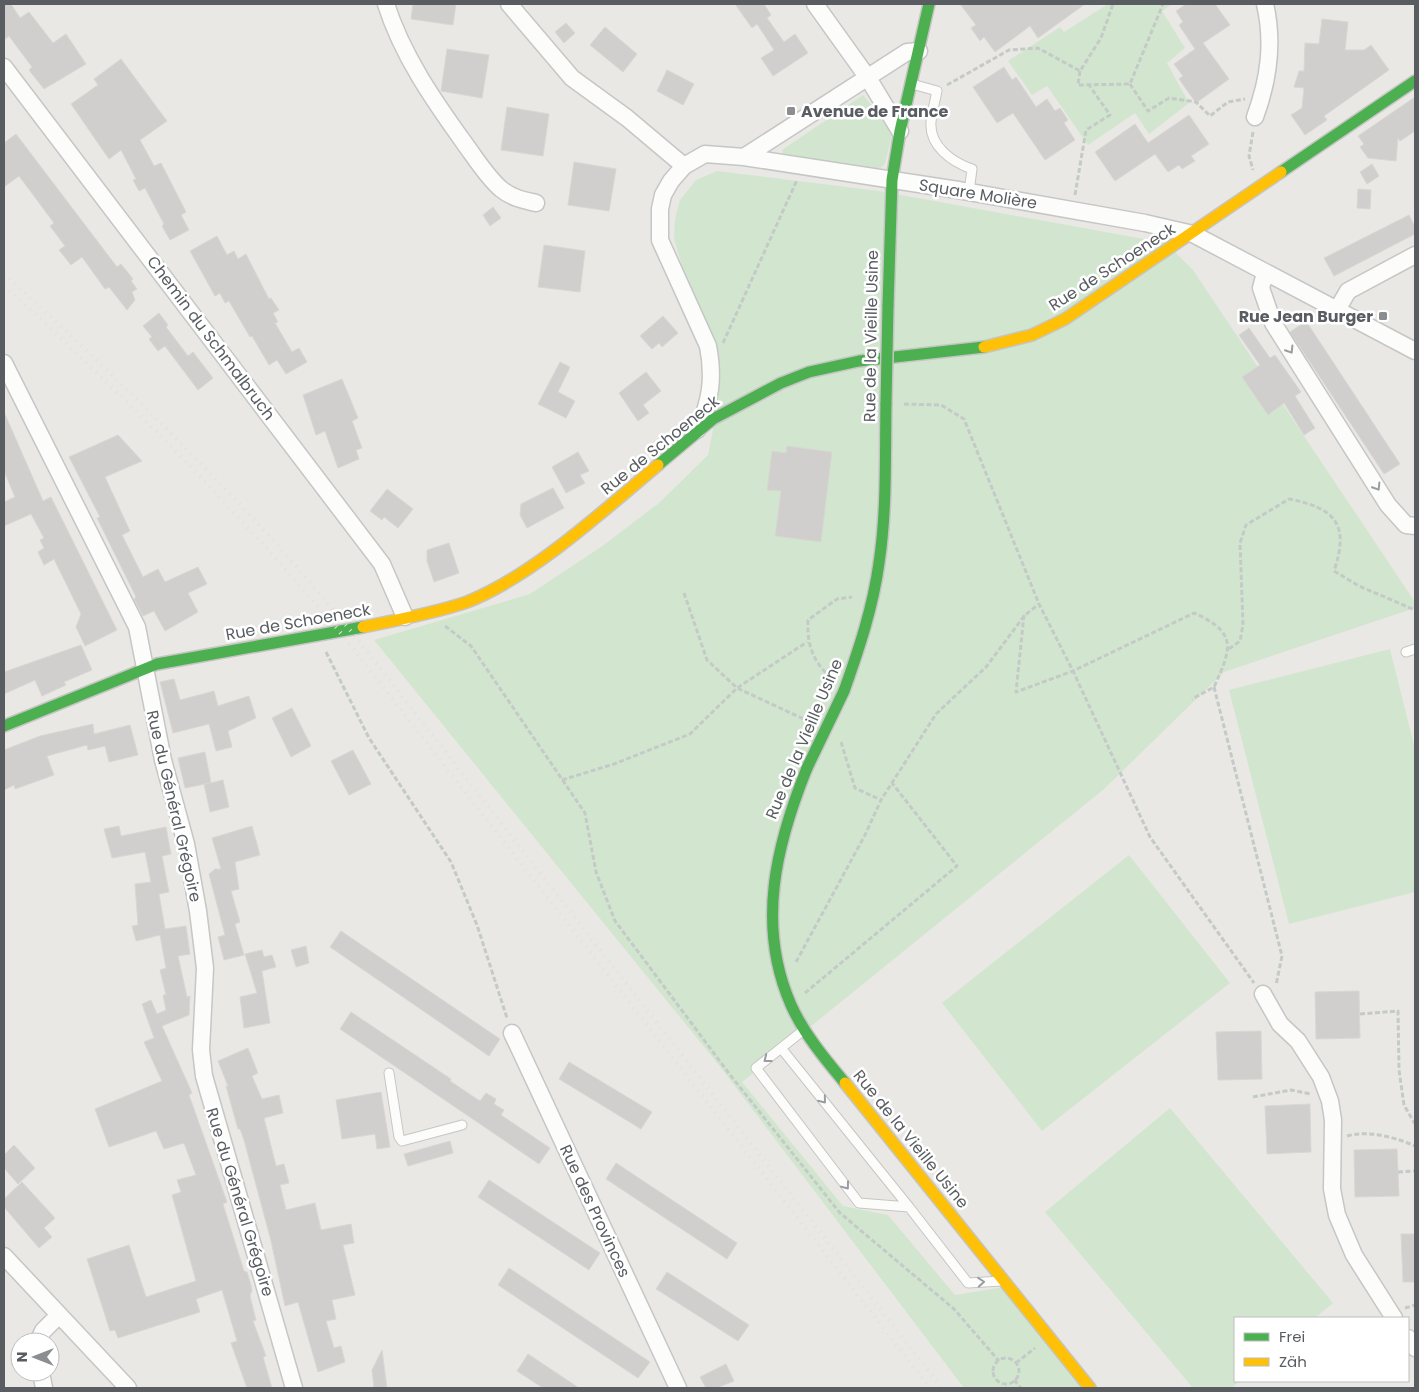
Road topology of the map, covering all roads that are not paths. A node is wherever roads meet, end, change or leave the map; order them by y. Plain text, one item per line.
1 (386, 4) edge
2 (509, 4) edge
3 (815, 4) edge
4 (930, 4) edge
5 (1266, 4) edge
6 (919, 51) junction
7 (4, 67) edge
8 (868, 78) junction
9 (1415, 81) edge
10 (912, 84) junction
11 (1255, 117) road end
12 (900, 131) junction
13 (744, 157) junction
14 (684, 166) junction
15 (892, 180) junction
16 (969, 192) junction
17 (536, 203) dead end
18 (1193, 234) junction
19 (1415, 255) edge
20 (1265, 273) junction
21 (1338, 310) junction
22 (1415, 349) edge
23 (4, 363) edge
24 (697, 432) junction
25 (1415, 526) edge
26 (405, 617) junction
27 (144, 668) junction
28 (4, 726) edge
29 (1263, 994) road end
30 (806, 1029) junction
31 (512, 1033) road end
32 (781, 1048) junction
33 (389, 1073) dead end
34 (462, 1125) dead end
35 (909, 1208) junction
36 (4, 1256) edge
37 (1003, 1281) junction
38 (58, 1315) junction
39 (1393, 1317) edge
40 (43, 1332) edge
41 (128, 1388) edge
42 (294, 1388) edge
43 (678, 1388) edge
44 (1090, 1388) edge

1 - 17 street
2 - 14 street
3 - 8 street
4 - 6 main road
5 - 11 street
6 - 8 street
6 - 10 main road
7 - 26 street, Chemin du Schmalbruch
8 - 12 street
8 - 13 street
9 - 18 main road, Rue de Schoeneck
10 - 12 main road
10 - 16 lane
12 - 15 main road
13 - 14 street, Square Molière
13 - 15 street, Square Molière
14 - 24 street
15 - 16 street, Square Molière
15 - 30 main road, Rue de la Vieille Usine, bridge
16 - 18 street, Square Molière
18 - 20 street
18 - 24 main road, Rue de Schoeneck
19 - 21 street
20 - 21 street
20 -> 25 street
21 - 22 street
23 - 27 street, Rue du Général Grégoire
24 - 26 main road, Rue de Schoeneck
26 - 27 main road, Rue de Schoeneck
27 - 28 main road, Rue de Schoeneck
27 - 42 street, Rue du Général Grégoire
29 - 39 street
30 - 32 lane
30 - 37 main road, Rue de la Vieille Usine
31 - 43 street, Rue des Provinces
32 -> 35 lane
32 -> 35 lane
33 - 34 lane
35 -> 37 lane
36 - 38 street
37 - 44 main road, Rue de la Vieille Usine
38 - 40 street
38 - 41 street

